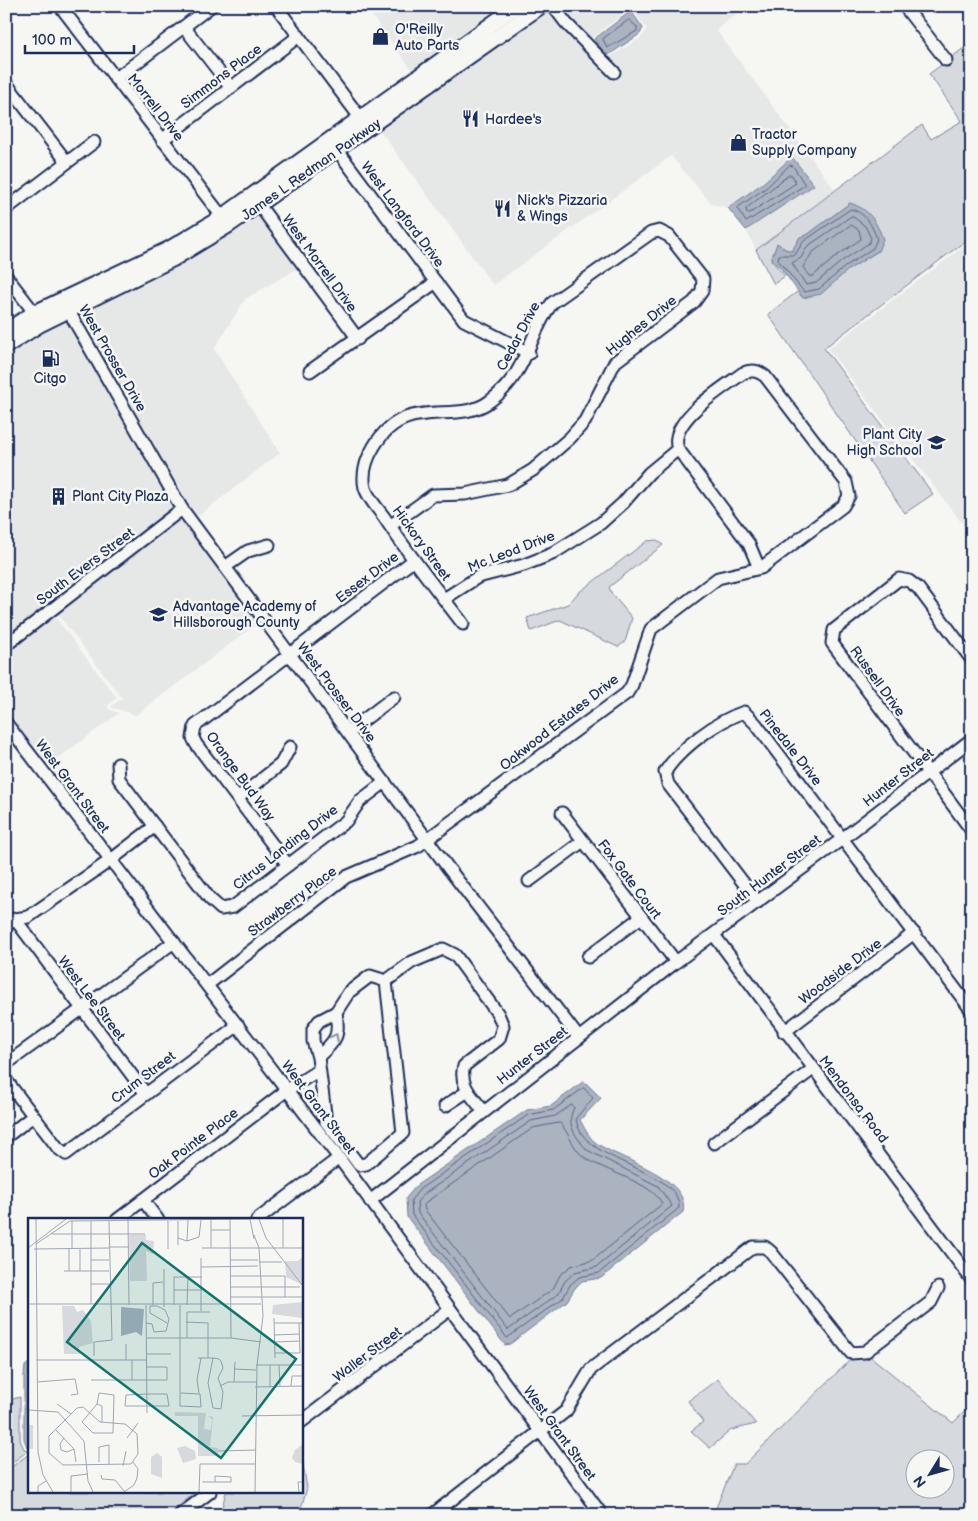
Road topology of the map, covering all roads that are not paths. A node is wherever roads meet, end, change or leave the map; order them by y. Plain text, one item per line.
1 (60, 6) edge
2 (211, 6) edge
3 (276, 6) edge
4 (518, 6) edge
5 (530, 6) edge
6 (541, 6) edge
7 (553, 6) edge
8 (909, 8) edge
9 (184, 27) junction
10 (299, 36) junction
11 (452, 52) junction
12 (946, 60) dead end
13 (464, 62) junction
14 (614, 72) dead end
15 (418, 76) junction
16 (115, 79) junction
17 (6, 83) edge
18 (230, 86) junction
19 (402, 105) junction
20 (360, 117) junction
21 (385, 117) junction
22 (369, 129) junction
23 (329, 139) junction
24 (162, 140) junction
25 (94, 142) dead end
26 (337, 151) junction
27 (67, 162) junction
28 (295, 164) junction
29 (259, 205) junction
30 (6, 209) edge
31 (225, 221) junction
32 (659, 231) joint
33 (6, 276) edge
34 (436, 282) junction
35 (65, 304) junction
36 (36, 319) junction
37 (6, 331) edge
38 (358, 340) junction
39 (6, 344) edge
40 (529, 353) junction
41 (310, 372) dead end
42 (678, 449) junction
43 (364, 477) joint
44 (182, 509) junction
45 (390, 526) junction
46 (269, 544) dead end
47 (414, 560) junction
48 (225, 568) junction
49 (759, 568) junction
50 (444, 599) junction
51 (463, 624) dead end
52 (6, 645) edge
53 (289, 654) junction
54 (972, 660) edge
55 (394, 697) dead end
56 (6, 723) edge
57 (348, 732) junction
58 (972, 740) edge
59 (290, 747) dead end
60 (118, 764) dead end
61 (928, 773) junction
62 (385, 782) junction
63 (238, 798) junction
64 (562, 813) dead end
65 (155, 826) junction
66 (972, 831) edge
67 (842, 839) junction
68 (428, 840) junction
69 (583, 841) junction
70 (111, 860) junction
71 (288, 865) junction
72 (529, 881) dead end
73 (758, 902) junction
74 (640, 917) junction
75 (11, 922) edge
76 (914, 934) junction
77 (714, 936) junction
78 (174, 942) junction
79 (588, 957) dead end
80 (676, 962) junction
81 (386, 981) junction
82 (207, 985) junction
83 (82, 1010) junction
84 (972, 1011) edge
85 (336, 1012) junction
86 (238, 1025) junction
87 (784, 1032) junction
88 (579, 1038) junction
89 (318, 1057) junction
90 (6, 1064) edge
91 (813, 1069) junction
92 (319, 1070) junction
93 (6, 1080) edge
94 (287, 1090) junction
95 (468, 1091) junction
96 (146, 1094) junction
97 (445, 1106) dead end
98 (484, 1112) junction
99 (33, 1116) junction
100 (6, 1137) edge
101 (714, 1143) dead end
102 (339, 1158) junction
103 (143, 1200) junction
104 (370, 1201) junction
105 (119, 1218) edge
106 (156, 1218) edge
107 (260, 1218) edge
108 (972, 1280) edge
109 (938, 1288) dead end
110 (450, 1309) junction
111 (302, 1421) edge
112 (541, 1432) junction
113 (207, 1494) edge
114 (180, 1515) edge
115 (432, 1515) edge
116 (602, 1515) edge

1 - 16 street, Morrell Drive
2 - 9 street
3 - 10 street
4 - 11 main road, James L Redman Parkway
5 - 13 main road
6 - 13 main road, James L Redman Parkway
7 - 14 street
8 - 12 street
9 - 16 street
9 - 18 street
10 - 18 street, Simmons Place
10 - 20 street
11 - 15 main road, James L Redman Parkway
11 - 19 main road
13 - 19 main road, James L Redman Parkway
15 - 20 main road, James L Redman Parkway
15 - 21 main road
16 - 24 street, Morrell Drive
17 - 27 street
18 - 24 street, Simmons Place
19 - 21 main road, James L Redman Parkway
20 - 22 street
20 - 23 main road, James L Redman Parkway
21 - 22 main road, James L Redman Parkway
22 - 26 main road, James L Redman Parkway
23 - 26 street, West Langford Drive
23 - 28 main road, James L Redman Parkway
24 - 31 street, Morrell Drive
25 - 27 street
26 - 29 main road, James L Redman Parkway
26 - 34 street, West Langford Drive
27 - 30 street
28 - 29 main road
28 - 31 main road, James L Redman Parkway
29 - 31 main road, James L Redman Parkway
29 - 38 street, West Morrell Drive
31 - 35 main road, James L Redman Parkway
31 - 35 main road
32 - 40 street, Cedar Drive
32 - 45 street, Hughes Drive
33 - 36 street
34 - 38 street
34 - 40 street, West Langford Drive
35 - 36 main road
35 - 44 street, West Prosser Drive
36 - 37 main road
36 - 39 main road
38 - 41 street
40 - 43 street, Cedar Drive
42 - 49 street
42 - 49 street, Oakwood Estates Drive
42 - 50 street, Mc Leod Drive
43 - 45 street, Hickory Street
44 - 48 street, West Prosser Drive
44 - 52 street, South Evers Street
45 - 47 street, Hickory Street
46 - 48 street
47 - 50 street, Hickory Street
47 - 53 street, Essex Drive
48 - 53 street, West Prosser Drive
49 - 68 street, Oakwood Estates Drive
50 - 51 street, Hickory Street
53 - 57 street, West Prosser Drive
53 - 63 street, Orange Bud Way
54 - 61 street, Russell Drive
55 - 57 street
56 - 70 street, West Grant Street
57 - 62 street, West Prosser Drive
58 - 61 street, Hunter Street
59 - 63 street
60 - 65 street, Citrus Landing Drive
61 - 66 street, Russell Drive
61 - 67 street, Hunter Street
62 - 68 street, West Prosser Drive
62 - 71 street, Citrus Landing Drive
63 - 71 street, Orange Bud Way
64 - 69 street, Fox Gate Court
65 - 70 street
65 - 71 street, Citrus Landing Drive
67 - 73 street, South Hunter Street
67 - 73 street, Pinedale Drive
67 - 76 street, Pinedale Drive
68 - 82 street, Strawberry Place
68 - 88 street, West Prosser Drive
69 - 72 street
69 - 74 street, Fox Gate Court
70 - 75 street
70 - 78 street, West Grant Street
73 - 77 street, South Hunter Street
74 - 79 street
74 - 80 street, Fox Gate Court
75 - 83 street, West Lee Street
76 - 84 street, Pinedale Drive
76 - 87 street, Woodside Drive
77 - 80 street, Hunter Street
77 - 87 street, Mendonsa Road
78 - 82 street, West Grant Street
78 - 83 street
80 - 88 street, Hunter Street
81 - 85 street
81 - 92 street
81 - 95 street
82 - 86 street, West Grant Street
83 - 90 street
83 - 96 street, West Lee Street
89 -> 85 street
85 - 89 street
86 - 94 street, West Grant Street
86 - 96 street, Crum Street
87 - 91 street, Mendonsa Road
88 - 98 street, Hunter Street
89 - 92 street
91 - 101 street
91 - 108 street, Mendonsa Road
92 - 94 street, Oak Pointe Place
93 - 99 street
94 - 102 street, West Grant Street
94 - 103 street, Oak Pointe Place
95 - 97 street
95 - 98 street
96 - 99 street, Crum Street
98 - 104 street, Hunter Street
99 - 100 street
102 - 104 street, West Grant Street
102 - 107 street
103 - 105 street, Oak Pointe Place
103 - 106 street
104 - 110 street, West Grant Street
109 - 112 street
110 - 111 street, Waller Street
110 - 112 street, West Grant Street
112 - 115 street
112 - 116 street, West Grant Street
113 - 114 street

